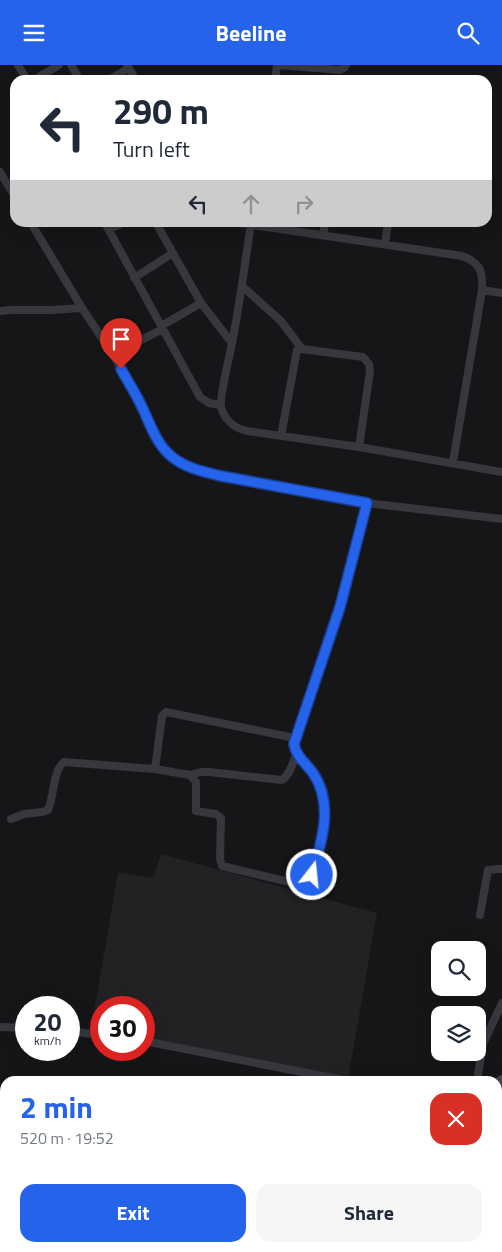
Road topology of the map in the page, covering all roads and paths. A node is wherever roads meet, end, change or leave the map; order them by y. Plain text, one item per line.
1 (59, 65) edge
2 (278, 65) edge
3 (346, 65) edge
4 (128, 67) edge
5 (42, 75) edge
6 (116, 75) edge
7 (0, 172) edge
8 (10, 189) edge
9 (33, 227) edge
10 (108, 227) edge
11 (158, 227) edge
12 (250, 227) edge
13 (275, 227) edge
14 (324, 227) edge
15 (387, 227) edge
16 (323, 235) junction
17 (385, 244) junction
18 (173, 253) junction
19 (134, 278) junction
20 (242, 287) junction
21 (482, 290) junction
22 (502, 293) edge
23 (201, 303) junction
24 (82, 308) junction
25 (0, 311) edge
26 (161, 328) junction
27 (232, 343) junction
28 (128, 348) dead end
29 (302, 349) junction
30 (220, 405) junction
31 (281, 436) junction
32 (359, 447) junction
33 (453, 462) junction
34 (502, 472) edge
35 (367, 503) junction
36 (502, 519) edge
37 (296, 738) junction
38 (296, 754) junction
39 (155, 769) junction
40 (190, 775) junction
41 (12, 819) dead end
42 (502, 869) edge
43 (480, 915) dead end
44 (502, 1003) edge
45 (0, 1027) edge
46 (15, 1028) edge
47 (155, 1043) edge
48 (322, 1076) edge
49 (478, 1076) edge

1 - 5 street
2 - 3 street
4 - 6 street
7 - 8 street
9 - 24 street
10 - 19 street
11 - 18 street
12 - 20 street
13 - 16 street
14 - 16 street
15 - 17 street
16 - 17 street
17 - 21 street
18 - 19 street
18 - 23 street
19 - 26 street
20 - 27 street
20 - 29 street
21 - 22 street
21 - 33 street
23 - 26 street
23 - 27 street
24 - 25 street
24 - 35 street
26 - 28 street
26 - 30 street
27 - 30 street
29 - 31 street
29 - 32 street
30 - 31 street
31 - 32 street
32 - 33 street
33 - 34 street
35 - 36 street
35 - 37 street
37 - 38 street
37 - 39 street
38 - 40 street
38 - 40 street
39 - 40 street
39 - 41 street
42 - 43 street
44 - 49 street
45 - 46 street
47 - 48 street

